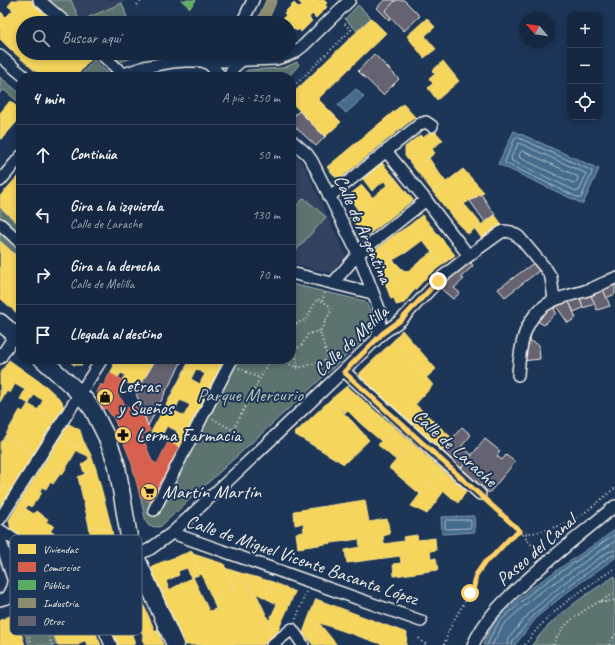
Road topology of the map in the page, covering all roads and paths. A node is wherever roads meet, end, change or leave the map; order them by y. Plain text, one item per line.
1 (39, 0) edge
2 (142, 0) edge
3 (253, 0) edge
4 (350, 0) edge
5 (138, 5) dead end
6 (336, 15) junction
7 (58, 16) edge
8 (245, 16) edge
9 (296, 51) edge
10 (1, 59) edge
11 (106, 60) edge
12 (208, 60) edge
13 (238, 60) edge
14 (258, 60) edge
15 (202, 61) junction
16 (241, 61) junction
17 (18, 72) edge
18 (116, 72) edge
19 (128, 72) edge
20 (217, 72) edge
21 (232, 72) edge
22 (296, 84) edge
23 (432, 126) dead end
24 (296, 144) edge
25 (386, 151) junction
26 (16, 162) edge
27 (0, 180) edge
28 (329, 197) junction
29 (426, 200) junction
30 (0, 224) edge
31 (16, 238) edge
32 (358, 254) junction
33 (469, 256) junction
34 (296, 275) edge
35 (615, 278) edge
36 (330, 285) junction
37 (372, 293) junction
38 (554, 300) junction
39 (322, 302) junction
40 (0, 322) edge
41 (296, 325) edge
42 (320, 331) junction
43 (16, 336) edge
44 (16, 340) edge
45 (375, 342) junction
46 (296, 349) edge
47 (296, 356) edge
48 (0, 358) edge
49 (328, 360) junction
50 (47, 364) edge
51 (99, 364) edge
52 (229, 364) edge
53 (267, 364) edge
54 (290, 364) edge
55 (298, 368) junction
56 (341, 370) junction
57 (249, 373) dead end
58 (518, 375) dead end
59 (259, 378) junction
60 (80, 394) junction
61 (221, 423) dead end
62 (615, 488) edge
63 (480, 494) joint
64 (615, 506) edge
65 (154, 510) dead end
66 (0, 519) edge
67 (0, 530) edge
68 (520, 531) junction
69 (172, 533) junction
70 (522, 534) junction
71 (129, 535) edge
72 (10, 536) edge
73 (0, 539) edge
74 (539, 553) dead end
75 (142, 554) edge
76 (615, 568) edge
77 (10, 570) edge
78 (142, 571) edge
79 (10, 589) edge
80 (306, 592) dead end
81 (615, 592) edge
82 (3, 599) edge
83 (615, 600) edge
84 (600, 601) junction
85 (421, 621) dead end
86 (292, 629) junction
87 (615, 634) edge
88 (29, 635) edge
89 (49, 635) edge
90 (106, 635) edge
91 (419, 639) dead end
92 (32, 645) edge
93 (52, 645) edge
94 (111, 645) edge
95 (175, 645) edge
96 (272, 645) edge
97 (303, 645) edge
98 (428, 645) edge
99 (444, 645) edge
100 (473, 645) edge
101 (525, 645) edge
102 (553, 645) edge
103 (609, 645) edge

1 - 7 street
2 - 5 path
3 - 8 street
4 - 6 street
6 - 9 street
6 - 22 path
10 - 17 street
11 - 18 street
12 - 15 street
13 - 16 street
14 - 16 street
15 - 19 street
15 - 20 street
16 - 21 street
23 - 25 street
24 - 28 street, Calle de Argentina
25 - 28 street
25 - 29 street
26 - 27 street
28 - 32 street, Calle de Argentina
29 - 32 street
29 - 33 street
30 - 31 street
32 - 36 street
32 - 37 street, Calle de Argentina
33 - 38 street, Calle de Melilla
33 - 45 street, Calle de Melilla
34 - 36 street
35 - 38 street
36 - 37 street
36 - 39 path
37 - 45 street, Calle de Argentina
38 - 58 street
39 - 41 path
39 - 42 path
40 - 43 main road
42 - 46 path
42 - 49 path
44 - 48 street
45 - 56 street, Calle de Melilla
47 - 55 path
49 - 55 path
49 - 56 path
50 - 60 main road
51 - 60 street
52 - 65 street
53 - 59 path
54 - 55 path
56 - 63 street, Calle de Larache
56 - 69 street, Calle de Melilla
57 - 59 path
59 - 61 path
60 - 66 street
60 - 71 main road
62 - 70 path
63 - 68 path, Calle de Larache
64 - 100 street, Paseo del Canal
67 - 72 street
68 - 70 path, Calle de Larache
68 - 99 path
69 - 75 street, Calle de Melilla
69 - 85 street, Calle de Miguel Vicente Basanta López
70 - 74 path, Calle de Larache
73 - 77 street
76 - 101 path
78 - 95 main road
79 - 82 street
80 - 86 path
81 - 84 path
83 - 84 path
84 - 102 path
86 - 96 street
86 - 97 street
87 - 103 path
88 - 92 path
89 - 93 path
90 - 94 street
91 - 98 path

